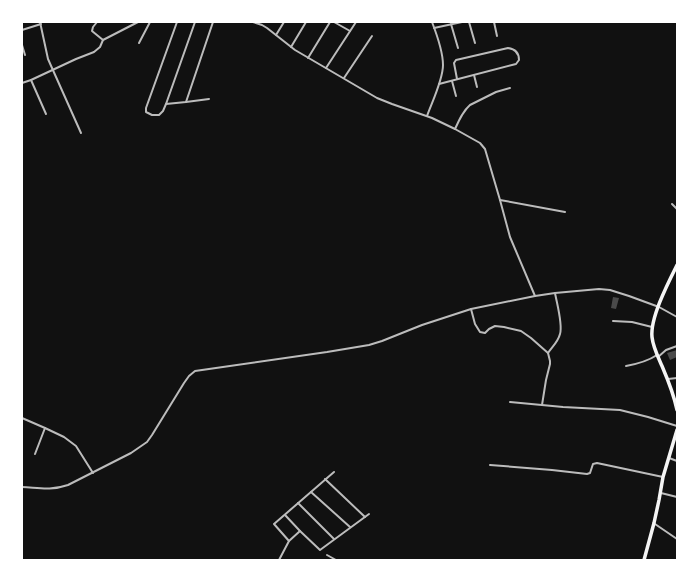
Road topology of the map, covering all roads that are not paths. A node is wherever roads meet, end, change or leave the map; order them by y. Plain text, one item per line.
1 (97, 22) edge
2 (138, 22) edge
3 (150, 22) edge
4 (177, 22) edge
5 (195, 22) edge
6 (213, 22) edge
7 (253, 22) edge
8 (284, 22) edge
9 (306, 22) edge
10 (330, 22) edge
11 (334, 22) edge
12 (356, 22) edge
13 (432, 22) edge
14 (462, 22) edge
15 (469, 22) edge
16 (494, 22) edge
17 (41, 23) edge
18 (453, 23) edge
19 (434, 28) junction
20 (22, 30) edge
21 (350, 31) junction
22 (276, 35) junction
23 (372, 36) dead end
24 (497, 36) dead end
25 (103, 40) junction
26 (139, 43) dead end
27 (475, 43) dead end
28 (22, 45) edge
29 (291, 47) junction
30 (458, 48) dead end
31 (25, 55) dead end
32 (308, 58) junction
33 (326, 68) junction
34 (52, 70) junction
35 (474, 75) junction
36 (344, 78) junction
37 (457, 79) junction
38 (31, 80) junction
39 (452, 81) junction
40 (22, 83) edge
41 (439, 84) junction
42 (477, 87) dead end
43 (510, 88) dead end
44 (456, 96) dead end
45 (210, 99) dead end
46 (186, 102) junction
47 (166, 104) junction
48 (46, 114) dead end
49 (427, 116) junction
50 (455, 128) junction
51 (81, 133) dead end
52 (500, 200) junction
53 (672, 204) dead end
54 (677, 210) edge
55 (565, 212) dead end
56 (677, 265) edge
57 (555, 293) junction
58 (535, 296) junction
59 (659, 307) junction
60 (471, 309) junction
61 (677, 317) edge
62 (613, 321) dead end
63 (652, 327) junction
64 (677, 346) edge
65 (548, 353) junction
66 (658, 356) junction
67 (626, 366) dead end
68 (677, 378) edge
69 (668, 379) junction
70 (510, 402) dead end
71 (676, 404) edge
72 (542, 405) junction
73 (677, 410) edge
74 (22, 418) edge
75 (677, 426) edge
76 (45, 428) junction
77 (677, 430) edge
78 (676, 438) edge
79 (35, 454) dead end
80 (668, 458) junction
81 (677, 461) edge
82 (490, 465) dead end
83 (334, 472) dead end
84 (93, 473) junction
85 (663, 477) junction
86 (326, 479) junction
87 (22, 487) edge
88 (311, 492) junction
89 (660, 493) junction
90 (677, 497) edge
91 (298, 504) junction
92 (368, 514) dead end
93 (285, 515) junction
94 (366, 516) junction
95 (654, 523) junction
96 (351, 527) junction
97 (300, 531) junction
98 (677, 539) edge
99 (334, 540) junction
100 (289, 541) junction
101 (327, 554) dead end
102 (279, 560) edge
103 (336, 560) edge
104 (644, 560) edge

1 - 25 street
2 - 25 street
3 - 26 street
4 - 47 street
5 - 47 street
6 - 46 street
7 - 22 street
8 - 22 street
9 - 29 street
10 - 32 street
11 - 21 street
12 - 21 street
13 - 19 street
14 - 18 street
15 - 27 street
16 - 24 street
17 - 20 street
17 - 34 street
18 - 19 street
18 - 30 street
19 - 41 street
21 - 33 street
22 - 29 street
23 - 36 street
25 - 34 street
28 - 31 street
29 - 32 street
32 - 33 street
33 - 36 street
34 - 38 street
34 - 51 street
35 - 37 street
35 - 37 street
35 - 42 street
36 - 49 street
37 - 39 street
38 - 40 street
38 - 48 street
39 - 41 street
39 - 44 street
41 - 49 street
43 - 50 street
45 - 46 street
46 - 47 street
49 - 50 street
50 - 52 street
52 - 55 street
52 - 58 street
53 - 54 street
56 - 59 highway
57 - 58 street
57 - 59 street
57 - 65 street
58 - 60 street
59 - 61 street
59 - 63 highway
60 - 65 street
60 - 84 street
62 - 63 street
63 - 66 highway
64 - 66 street
65 - 72 street
66 - 67 street
66 - 69 highway
68 - 69 street
69 - 71 highway
70 - 72 street
71 - 73 highway
72 - 75 street
74 - 76 street
76 - 79 street
76 - 84 street
77 - 78 highway
78 - 80 highway
80 - 81 street
80 - 85 highway
82 - 85 street
83 - 86 street
84 - 87 street
85 - 89 highway
86 - 88 street
86 - 94 street
88 - 91 street
88 - 96 street
89 - 90 street
89 - 95 highway
91 - 93 street
91 - 99 street
92 - 94 street
93 - 97 street
93 - 100 street
94 - 96 street
95 - 98 street
95 - 104 highway
96 - 99 street
97 - 99 street
97 - 100 street
100 - 102 street
101 - 103 street

